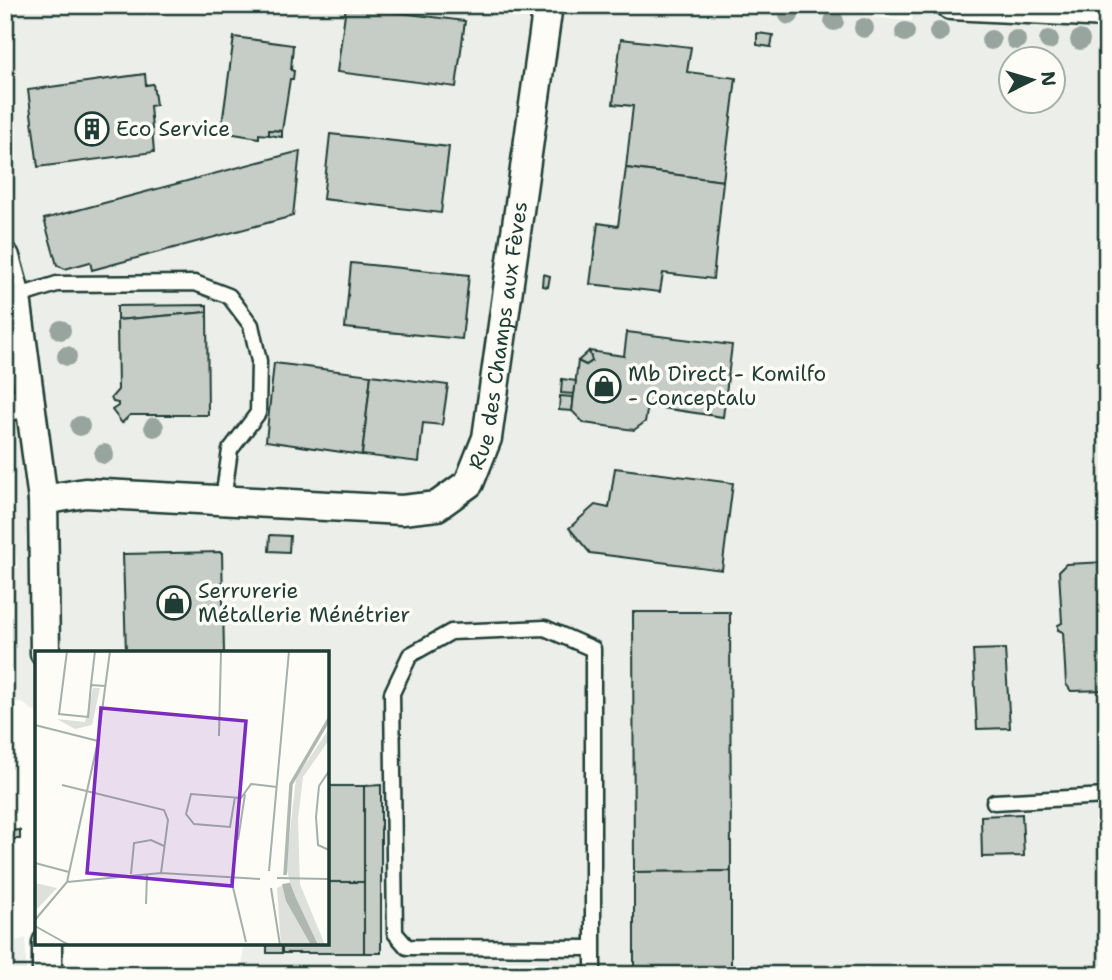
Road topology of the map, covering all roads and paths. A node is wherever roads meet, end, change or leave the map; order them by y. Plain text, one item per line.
1 (548, 5) edge
2 (951, 5) edge
3 (1107, 13) edge
4 (5, 257) edge
5 (16, 296) junction
6 (18, 405) edge
7 (43, 500) junction
8 (223, 500) junction
9 (45, 651) edge
10 (1107, 796) edge
11 (995, 802) dead end
12 (593, 948) junction
13 (593, 975) edge

1 - 8 street, Rue des Champs aux Fèves
2 - 3 street
4 - 5 street
5 - 6 street
5 - 8 lane
6 - 7 street
7 - 8 street, Rue des Champs aux Fèves
7 - 9 street
10 - 11 lane
12 - 12 lane
12 - 13 lane

